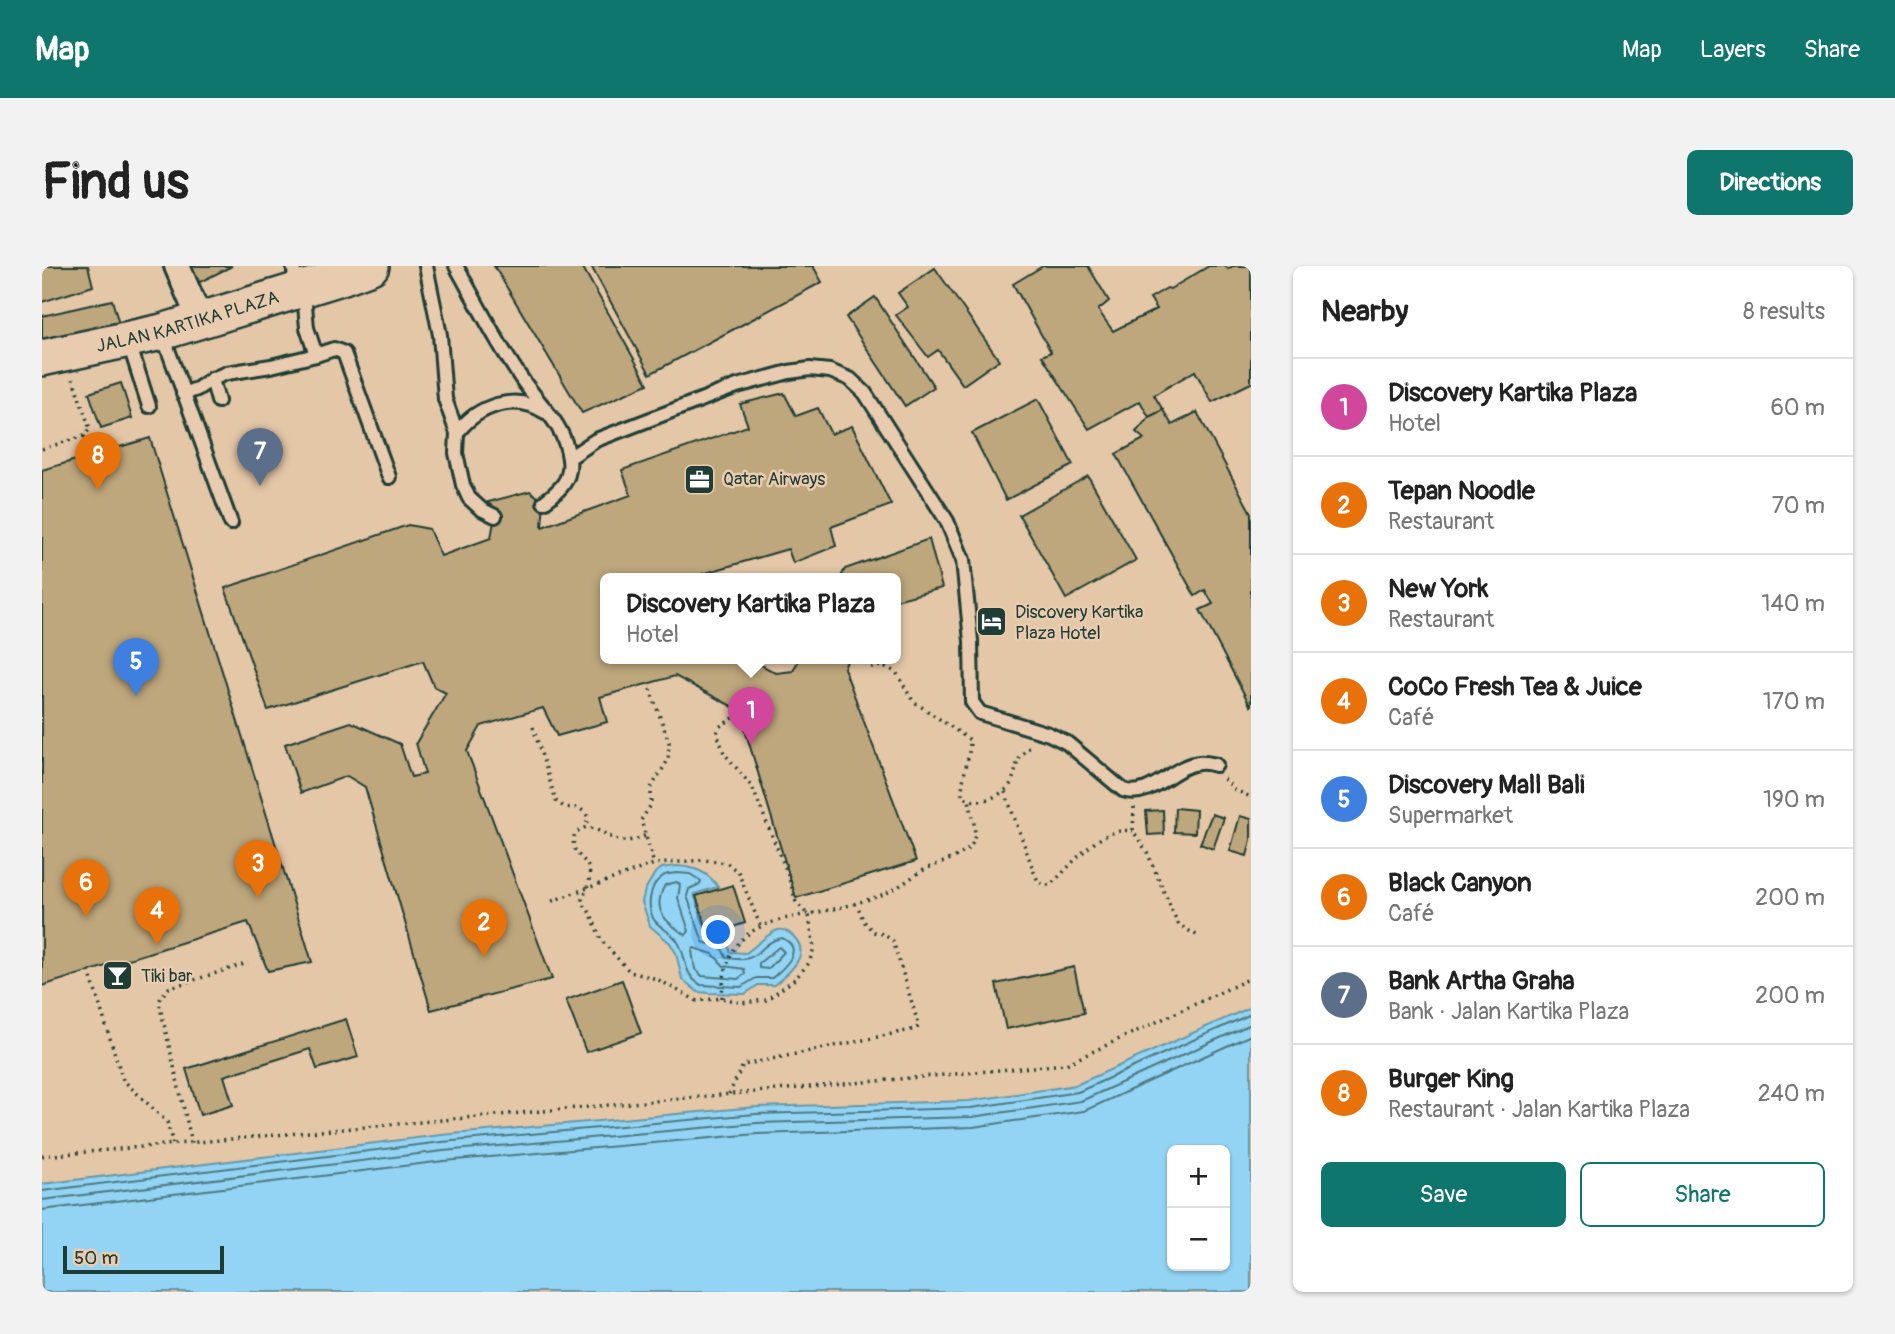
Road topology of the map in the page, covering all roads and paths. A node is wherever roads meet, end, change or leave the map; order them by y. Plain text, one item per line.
1 (177, 266) edge
2 (371, 266) edge
3 (426, 266) edge
4 (456, 266) edge
5 (298, 282) edge
6 (200, 320) junction
7 (145, 336) junction
8 (316, 355) junction
9 (54, 356) edge
10 (212, 379) junction
11 (183, 394) junction
12 (218, 401) dead end
13 (149, 405) dead end
14 (551, 416) junction
15 (457, 433) junction
16 (84, 436) junction
17 (42, 449) edge
18 (91, 455) dead end
19 (569, 457) junction
20 (389, 477) dead end
21 (544, 502) dead end
22 (495, 516) dead end
23 (230, 523) dead end
24 (871, 667) dead end
25 (650, 689) dead end
26 (735, 717) dead end
27 (533, 727) dead end
28 (1043, 746) dead end
29 (1216, 765) joint
30 (1005, 792) junction
31 (1251, 797) edge
32 (969, 800) junction
33 (586, 827) junction
34 (645, 836) junction
35 (654, 864) junction
36 (587, 890) junction
37 (552, 901) dead end
38 (856, 903) junction
39 (809, 916) junction
40 (760, 925) junction
41 (1198, 936) dead end
42 (248, 963) dead end
43 (89, 971) dead end
44 (1251, 978) edge
45 (722, 996) junction
46 (729, 1094) junction
47 (192, 1143) junction
48 (173, 1145) junction
49 (42, 1156) edge

1 - 6 street
2 - 5 main road, JALAN KARTIKA PLAZA
3 - 15 lane
4 - 14 lane
5 - 6 main road, JALAN KARTIKA PLAZA
5 - 8 lane
6 - 7 main road, JALAN KARTIKA PLAZA
7 - 9 main road, JALAN KARTIKA PLAZA
7 - 11 lane
7 - 13 lane
8 - 10 lane
8 - 20 lane
9 - 16 path
10 - 11 lane
10 - 12 lane
11 - 23 lane
14 - 15 lane
14 - 19 lane
15 - 22 lane
16 - 17 path
16 - 18 path
19 - 21 lane
19 - 29 lane
24 - 32 path
25 - 34 path
26 - 39 path
27 - 33 path
28 - 30 path
29 - 31 path
30 - 32 path
30 - 41 path
32 - 38 path
33 - 34 path
33 - 36 path
34 - 35 path
35 - 36 path
35 - 40 path
36 - 37 path
36 - 45 path
38 - 39 path
38 - 46 path
39 - 40 path
39 - 45 path
40 - 45 path
42 - 47 path
43 - 48 path
44 - 46 path
46 - 47 path
47 - 48 path
48 - 49 path

